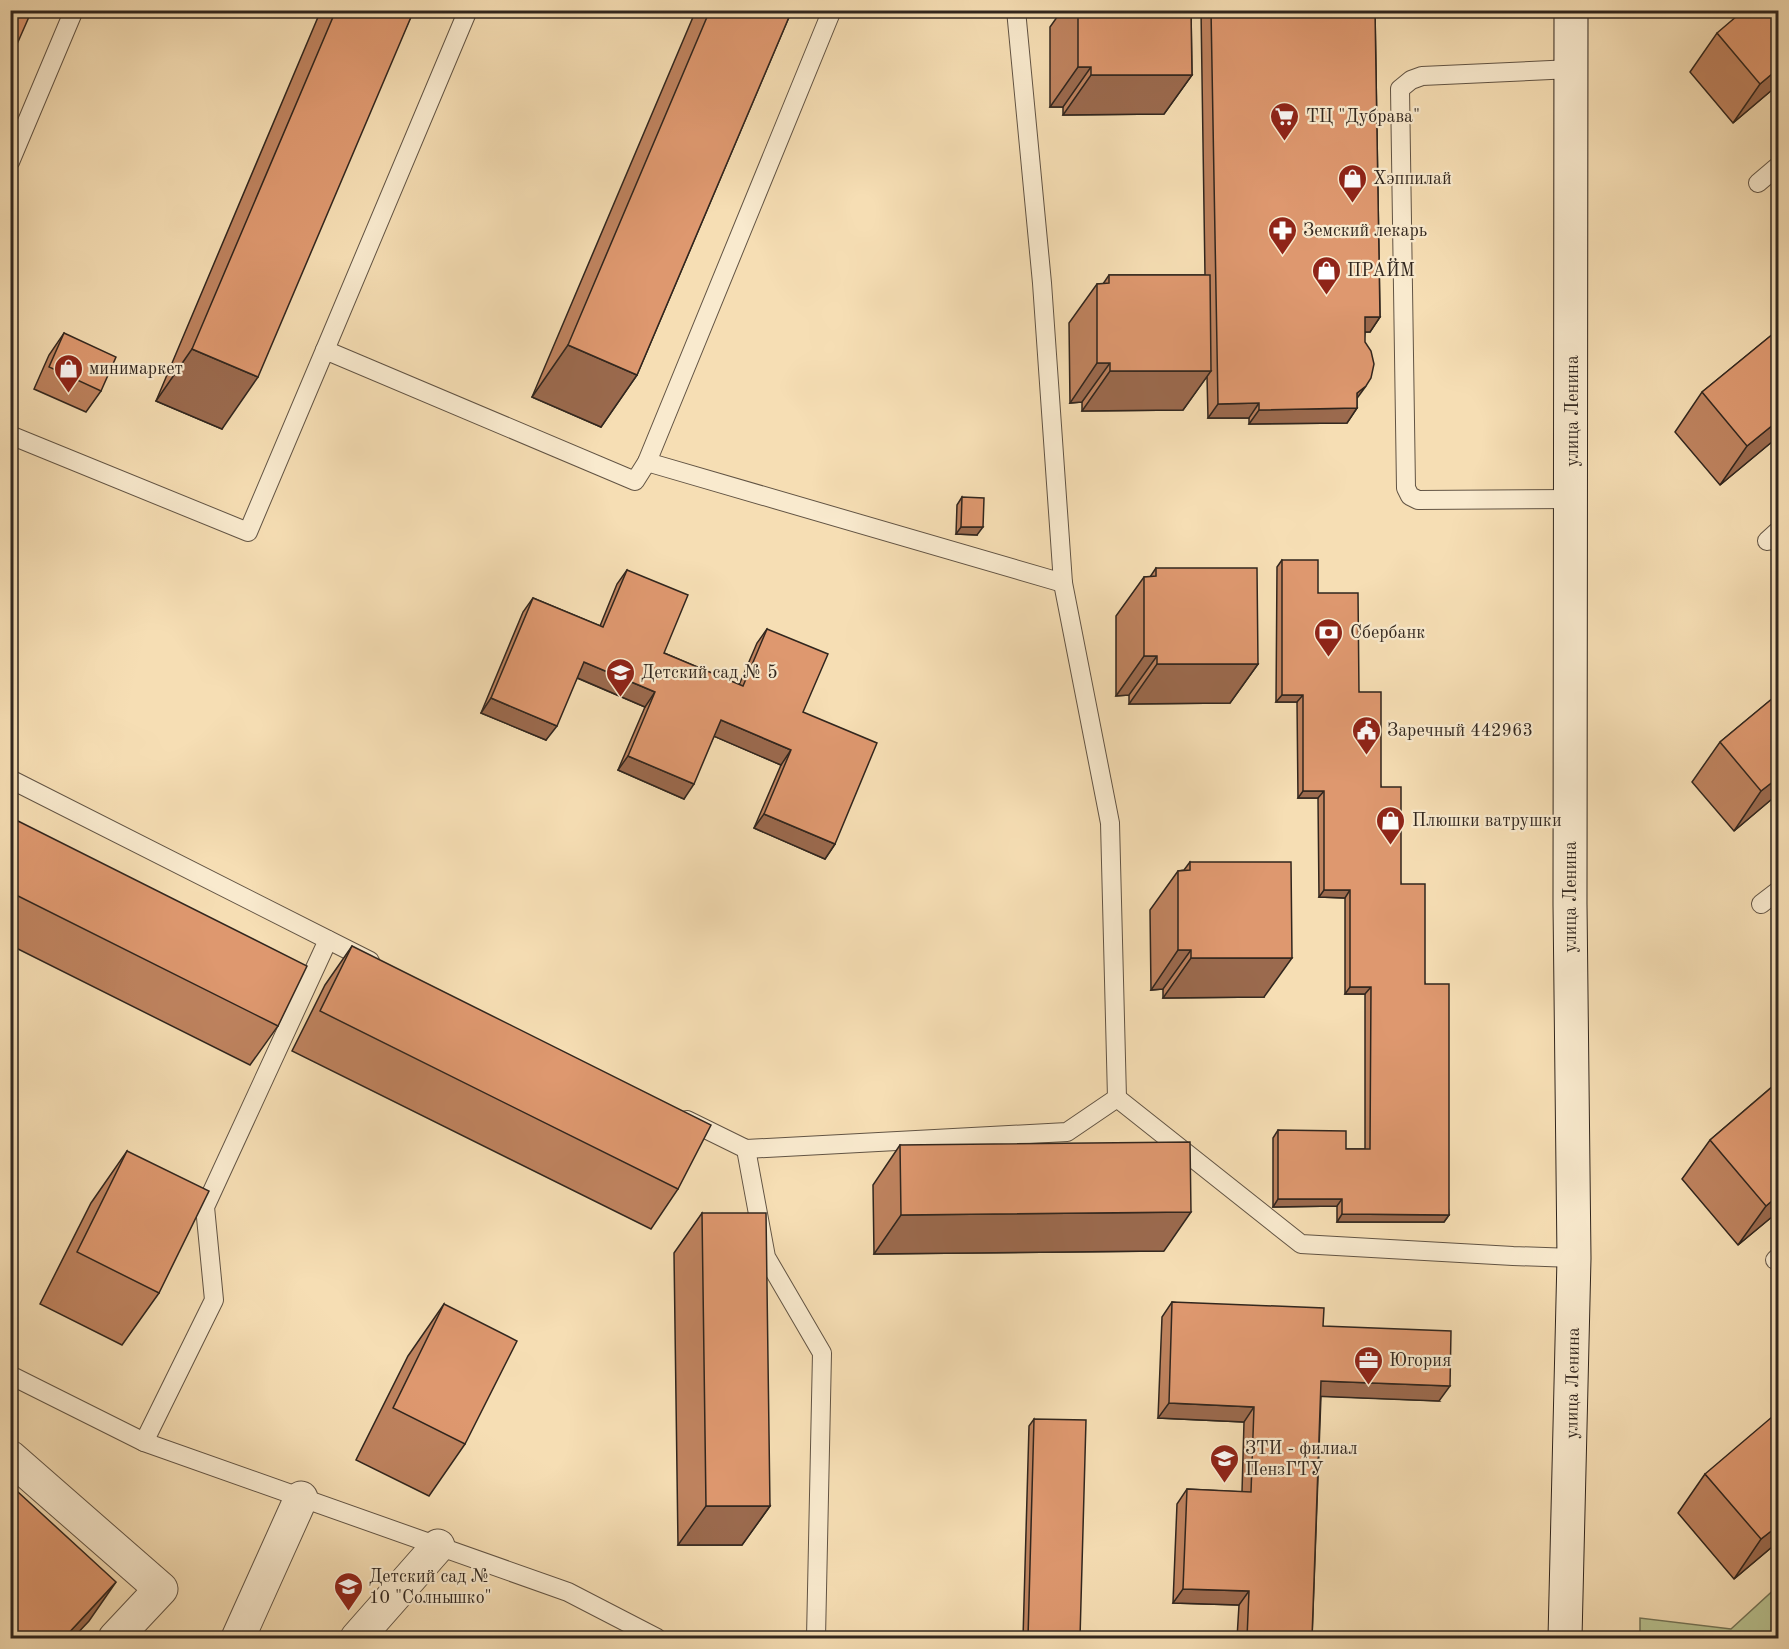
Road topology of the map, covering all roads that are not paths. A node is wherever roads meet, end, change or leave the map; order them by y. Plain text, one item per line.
1 (74, 10) edge
2 (468, 10) edge
3 (832, 10) edge
4 (1016, 10) edge
5 (1571, 10) edge
6 (1572, 69) junction
7 (10, 162) edge
8 (1779, 166) edge
9 (1758, 183) dead end
10 (325, 350) junction
11 (10, 435) edge
12 (647, 462) junction
13 (1572, 500) junction
14 (1064, 583) junction
15 (10, 779) edge
16 (1779, 891) edge
17 (1761, 904) dead end
18 (328, 940) junction
19 (390, 971) edge
20 (1117, 1098) junction
21 (673, 1113) edge
22 (746, 1149) junction
23 (1574, 1258) junction
24 (10, 1375) edge
25 (144, 1442) junction
26 (10, 1457) edge
27 (302, 1498) junction
28 (438, 1546) junction
29 (115, 1638) edge
30 (238, 1638) edge
31 (357, 1638) edge
32 (657, 1638) edge
33 (816, 1638) edge
34 (1565, 1638) edge

1 - 7 lane
2 - 10 lane
3 - 12 lane
4 - 14 lane
5 - 6 main road, улица Ленина
6 - 13 main road, улица Ленина
6 - 13 lane
8 - 9 lane
10 - 11 lane
10 - 12 lane
12 - 14 lane
13 - 23 main road, улица Ленина
14 - 20 lane
15 - 18 lane
16 - 17 lane
18 - 19 lane
18 - 25 lane
20 - 22 lane
20 - 23 lane
21 - 22 lane
22 - 33 lane
23 - 34 main road, улица Ленина
24 - 25 lane
25 - 27 lane
26 - 29 main road
27 - 28 lane
27 - 30 main road
28 - 31 main road
28 - 32 lane

